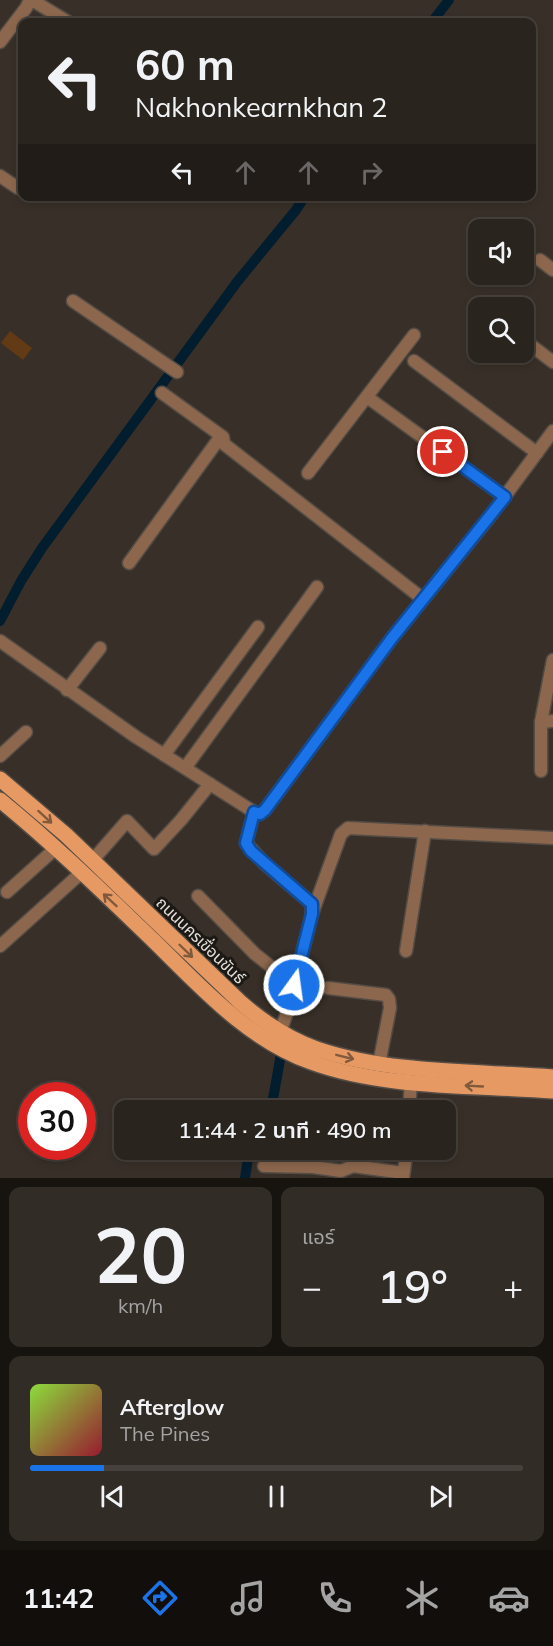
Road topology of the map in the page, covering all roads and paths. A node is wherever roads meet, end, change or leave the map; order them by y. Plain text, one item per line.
1 (31, 0) edge
2 (61, 18) edge
3 (0, 42) edge
4 (0, 176) edge
5 (18, 188) dead end
6 (540, 260) dead end
7 (553, 270) edge
8 (73, 301) dead end
9 (414, 335) dead end
10 (534, 348) edge
11 (414, 361) dead end
12 (553, 362) edge
13 (173, 370) dead end
14 (162, 393) dead end
15 (367, 397) junction
16 (553, 431) edge
17 (220, 436) junction
18 (537, 453) junction
19 (308, 473) dead end
20 (505, 497) junction
21 (129, 563) dead end
22 (317, 587) dead end
23 (423, 600) junction
24 (258, 627) dead end
25 (0, 641) edge
26 (100, 648) dead end
27 (553, 660) edge
28 (67, 690) junction
29 (550, 693) edge
30 (547, 722) edge
31 (26, 732) dead end
32 (165, 755) junction
33 (0, 756) edge
34 (185, 768) junction
35 (540, 771) dead end
36 (0, 779) edge
37 (210, 784) junction
38 (0, 800) edge
39 (254, 812) junction
40 (425, 831) junction
41 (552, 838) edge
42 (56, 848) junction
43 (93, 861) junction
44 (81, 873) junction
45 (7, 892) dead end
46 (198, 896) dead end
47 (312, 914) junction
48 (151, 916) junction
49 (140, 928) junction
50 (0, 946) edge
51 (406, 951) dead end
52 (294, 985) junction
53 (328, 988) dead end
54 (264, 1030) junction
55 (285, 1040) junction
56 (379, 1064) junction
57 (553, 1077) edge
58 (517, 1081) junction
59 (411, 1082) junction
60 (553, 1091) edge
61 (410, 1100) edge
62 (405, 1160) edge
63 (264, 1166) dead end
64 (403, 1176) edge

1 - 2 street
1 - 3 street
4 - 5 street
6 - 7 street
8 - 13 street
9 - 15 street
10 - 12 street
11 - 18 street
14 - 17 street
15 - 19 street
15 - 20 street
16 - 18 street
17 - 21 street
17 - 23 street
18 - 20 street
20 - 23 street
22 - 34 street
23 - 39 street
24 - 32 street
25 - 28 street
26 - 28 street
27 - 29 street
28 - 32 street
29 - 30 street
30 - 35 street
31 - 33 street
32 - 34 street
34 - 37 street
36 -> 43 main road, ถนนนครเขื่อนขันธ์
37 - 39 street
37 - 43 street
38 - 42 main road, ถนนนครเขื่อนขันธ์
39 - 47 street
40 - 41 street
40 - 47 street
40 - 51 street
42 - 44 main road, ถนนนครเขื่อนขันธ์
42 - 45 street
43 - 48 main road, ถนนนครเขื่อนขันธ์
49 -> 44 main road, ถนนนครเขื่อนขันธ์
44 - 50 street
46 - 52 street
47 - 52 street
48 - 49 main road
48 -> 54 main road, ถนนนครเขื่อนขันธ์
49 - 54 main road, ถนนนครเขื่อนขันธ์
52 - 55 street
53 - 56 street
54 - 55 main road, ถนนนครเขื่อนขันธ์
55 -> 56 main road, ถนนนครเขื่อนขันธ์
55 - 59 main road, ถนนนครเขื่อนขันธ์
56 - 58 main road, ถนนนครเขื่อนขันธ์
57 - 58 main road, ถนนนครเขื่อนขันธ์
58 -> 59 main road, ถนนนครเขื่อนขันธ์
58 - 60 main road, ถนนนครเขื่อนขันธ์
59 - 61 street
62 - 64 street
63 - 64 street

